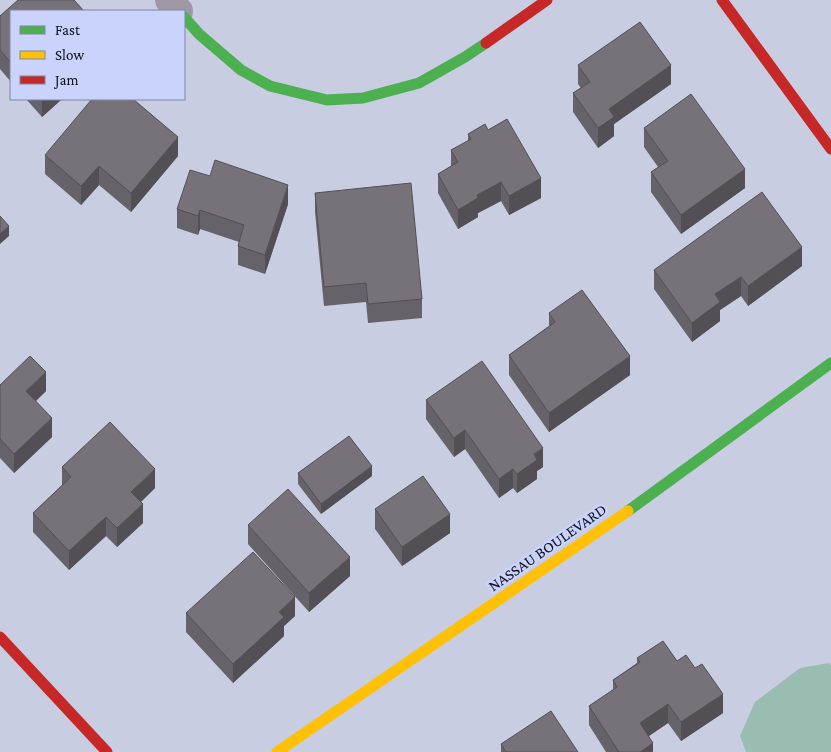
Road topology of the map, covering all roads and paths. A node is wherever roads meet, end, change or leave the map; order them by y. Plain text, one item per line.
1 (169, 0) edge
2 (547, 0) edge
3 (722, 0) edge
4 (178, 10) edge
5 (185, 18) edge
6 (831, 149) edge
7 (831, 363) edge
8 (0, 637) edge
9 (106, 752) edge
10 (277, 752) edge

1 - 4 street
2 - 5 street
3 - 6 street
7 - 10 street, NASSAU BOULEVARD
8 - 9 street

